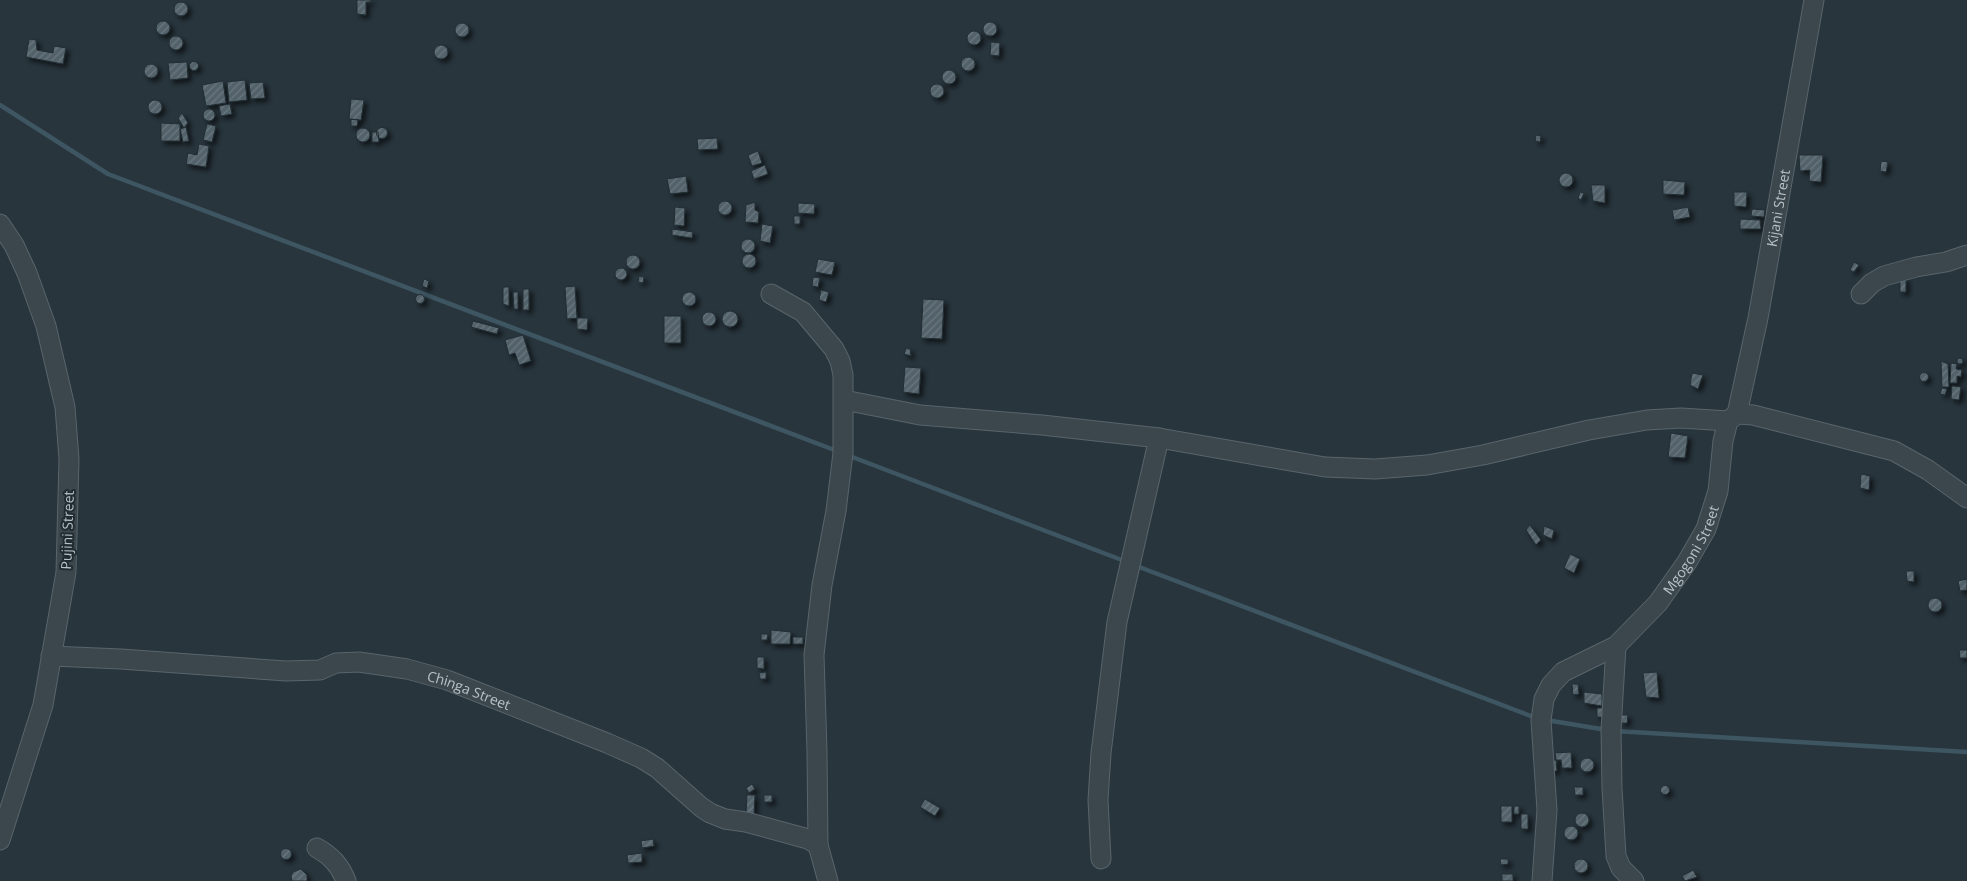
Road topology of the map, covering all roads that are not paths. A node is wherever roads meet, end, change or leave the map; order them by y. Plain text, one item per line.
1 (1814, 0) edge
2 (0, 224) edge
3 (1967, 255) edge
4 (771, 294) dead end
5 (1861, 294) dead end
6 (844, 400) junction
7 (1732, 418) junction
8 (1159, 438) junction
9 (1967, 498) edge
10 (1616, 646) junction
11 (51, 656) junction
12 (0, 840) edge
13 (818, 845) junction
14 (317, 848) dead end
15 (1100, 860) dead end
16 (346, 881) edge
17 (828, 881) edge
18 (1542, 881) edge
19 (1634, 881) edge

1 - 7 street, Kijani Street
2 - 11 street, Pujini Street
3 - 5 street
4 - 6 street
6 - 8 street
6 - 13 street
7 - 8 street
7 - 9 street
7 - 10 street, Mgogoni Street
8 - 15 street
10 - 18 street, Mgogoni Street
10 - 19 street
11 - 12 street, Pujini Street
11 - 13 street, Chinga Street
13 - 17 street
14 - 16 street

